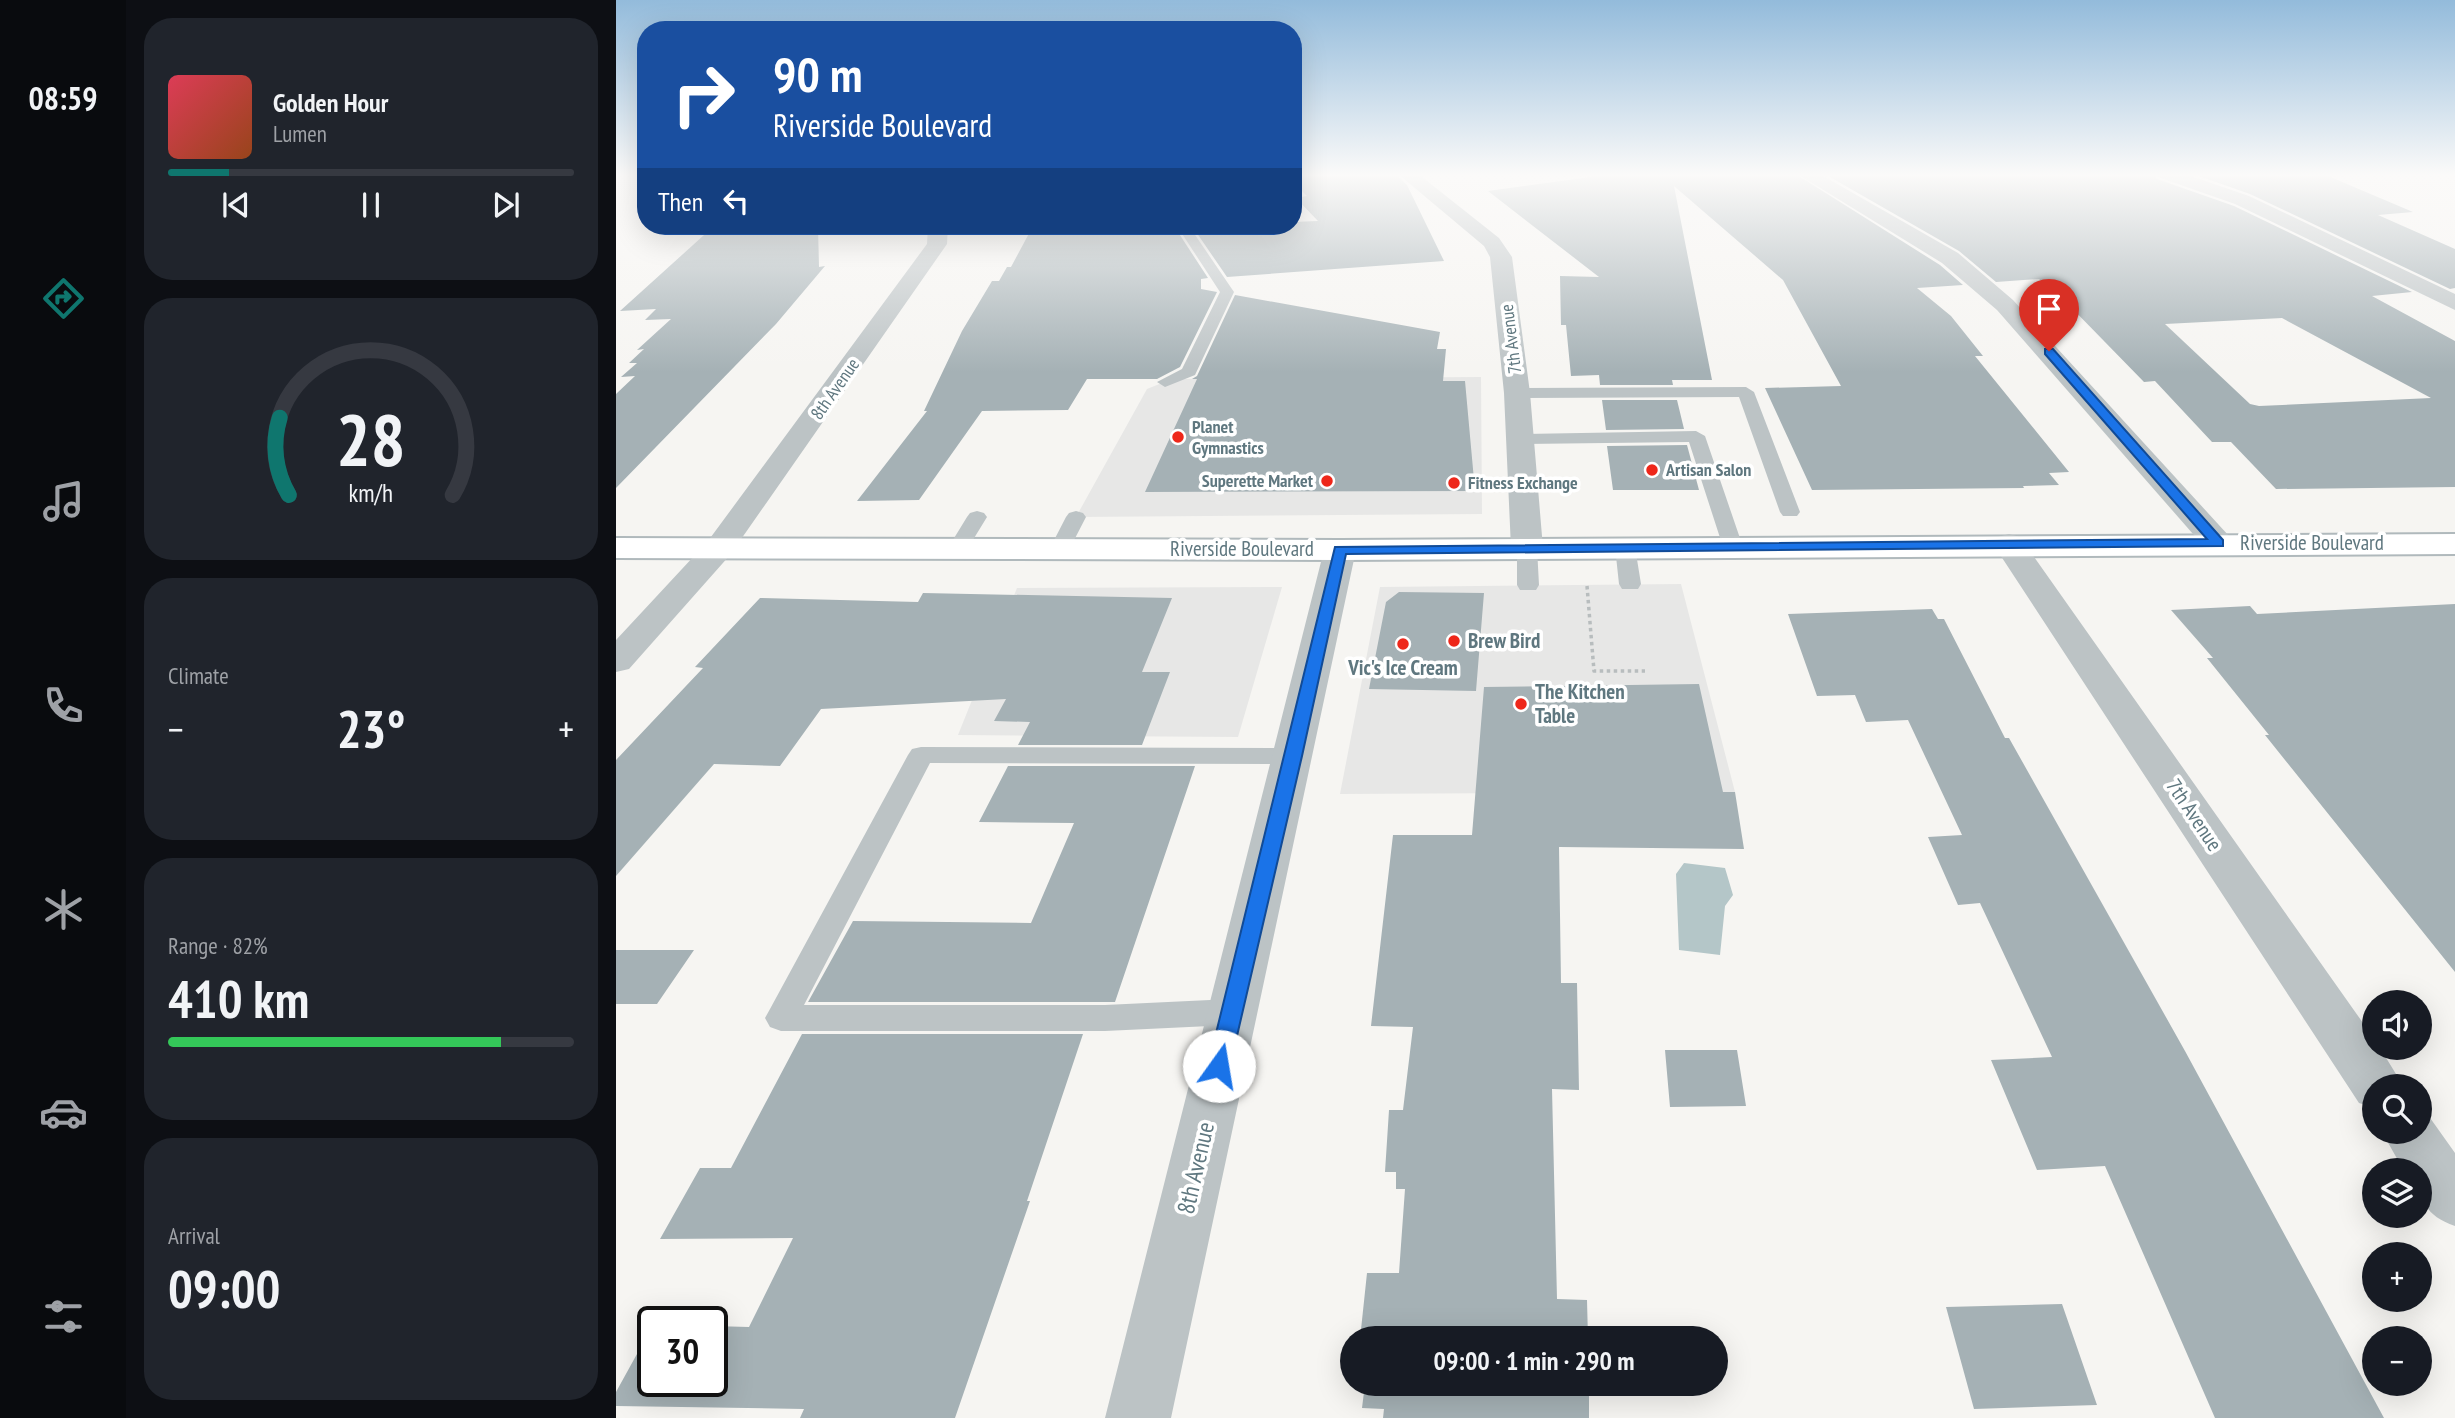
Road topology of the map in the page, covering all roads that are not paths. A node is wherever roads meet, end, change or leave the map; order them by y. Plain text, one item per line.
1 (937, 239) edge
2 (1192, 239) edge
3 (1487, 239) edge
4 (1922, 239) edge
5 (2334, 239) edge
6 (2455, 303) edge
7 (1165, 382) dead end
8 (1517, 393) junction
9 (1520, 439) junction
10 (1790, 512) dead end
11 (977, 517) dead end
12 (1076, 517) dead end
13 (2218, 543) junction
14 (2009, 544) junction
15 (2455, 544) edge
16 (1625, 547) junction
17 (1732, 547) junction
18 (616, 548) edge
19 (719, 548) junction
20 (958, 548) junction
21 (1060, 548) junction
22 (1527, 548) junction
23 (1340, 550) junction
24 (1630, 584) dead end
25 (1528, 585) dead end
26 (616, 661) edge
27 (1294, 756) junction
28 (1231, 1012) junction
29 (2369, 1074) edge
30 (2417, 1144) edge
31 (2455, 1200) edge
32 (1138, 1418) edge

1 - 19 street, 8th Avenue
2 - 7 lane
3 - 8 street, 7th Avenue
4 - 13 street
5 - 6 street
8 - 9 street, 7th Avenue
8 - 10 lane
9 - 17 lane
9 - 22 street, 7th Avenue
11 - 20 lane
12 - 21 lane
13 - 14 main road, Riverside Boulevard
13 - 15 main road, Riverside Boulevard
14 - 17 main road, Riverside Boulevard
14 - 29 street, 7th Avenue
16 - 17 main road, Riverside Boulevard
16 - 22 main road, Riverside Boulevard
16 - 24 lane
18 - 19 main road, Riverside Boulevard
19 - 20 main road, Riverside Boulevard
19 - 26 street, 8th Avenue
20 - 21 main road, Riverside Boulevard
21 - 23 main road, Riverside Boulevard
22 - 23 main road, Riverside Boulevard
22 - 25 lane
23 - 27 street, 8th Avenue
27 - 28 street, 8th Avenue
27 - 28 lane
28 - 32 street, 8th Avenue
30 - 31 street

